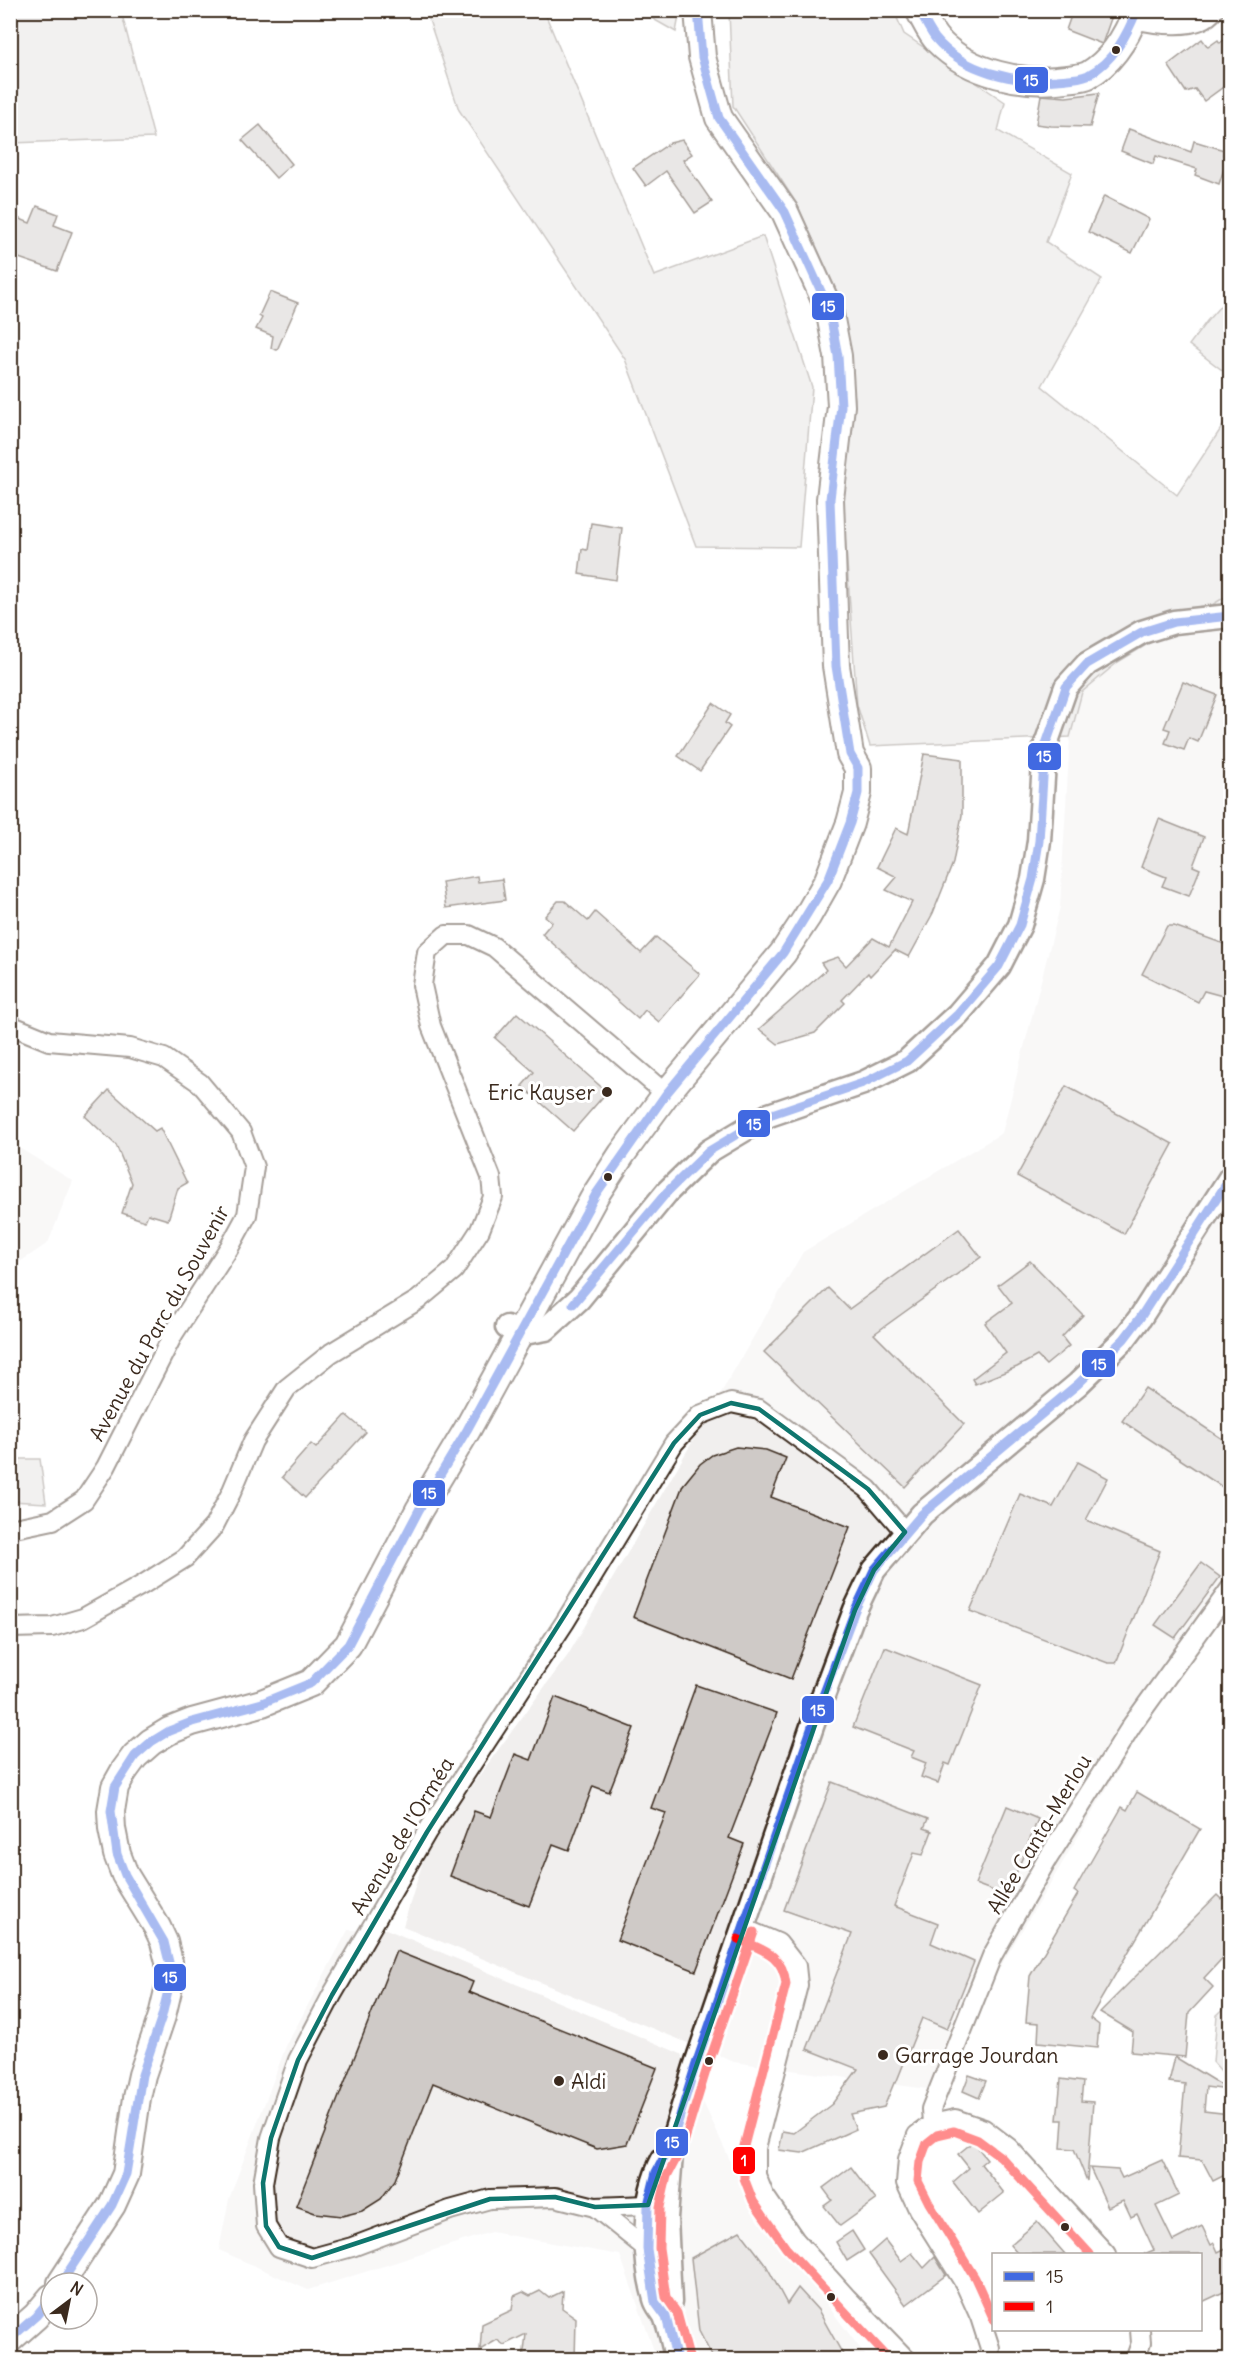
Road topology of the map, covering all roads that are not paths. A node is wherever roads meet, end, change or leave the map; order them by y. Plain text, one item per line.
1 (699, 10) edge
2 (919, 10) edge
3 (1214, 10) edge
4 (1135, 15) edge
5 (1230, 616) edge
6 (10, 1025) edge
7 (661, 1089) junction
8 (1230, 1178) edge
9 (513, 1330) junction
10 (10, 1529) edge
11 (905, 1532) junction
12 (1230, 1589) edge
13 (10, 1628) edge
14 (743, 1928) junction
15 (932, 2124) junction
16 (672, 2142) junction
17 (668, 2184) junction
18 (648, 2205) junction
19 (595, 2207) junction
20 (647, 2249) junction
21 (1105, 2253) edge
22 (69, 2271) edge
23 (39, 2312) edge
24 (666, 2317) junction
25 (1140, 2331) edge
26 (10, 2339) edge
27 (677, 2360) edge
28 (907, 2360) edge
29 (988, 2360) edge
30 (1135, 2360) edge

1 - 7 main road
2 - 4 main road
3 - 4 street
5 - 9 street
6 - 10 street, Avenue du Parc du Souvenir
7 - 9 main road
7 - 13 street
8 - 11 street
9 - 22 main road
11 - 14 street
11 - 19 street, Avenue de l'Orméa
12 - 15 street, Allée Canta-Merlou
14 - 16 street
14 - 28 street
15 - 21 street
15 - 29 street
16 - 17 street
16 - 18 street
17 - 18 street
17 - 24 street
18 - 19 street, Avenue de l'Orméa
18 - 20 street
19 - 20 street, Avenue de l'Orméa
20 - 24 street
23 - 26 main road
24 - 27 street
25 - 30 street

